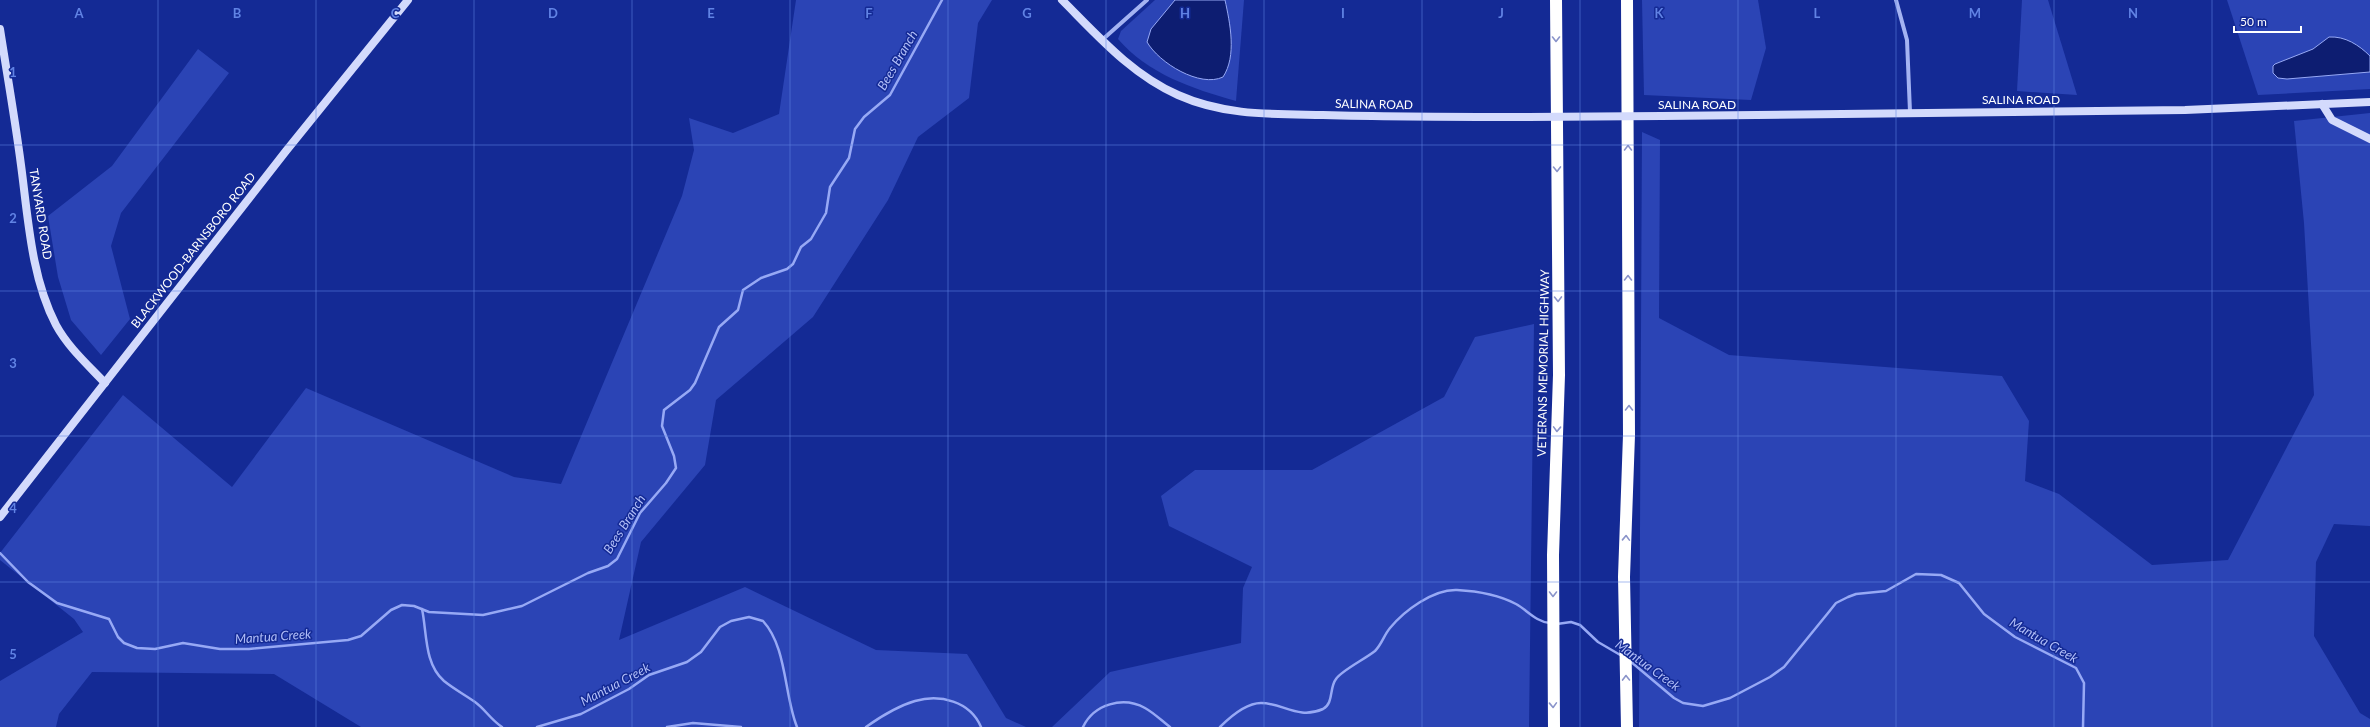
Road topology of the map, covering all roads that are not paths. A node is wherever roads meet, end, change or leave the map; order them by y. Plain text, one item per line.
1 (408, 0) edge
2 (1062, 0) edge
3 (1147, 0) edge
4 (1556, 0) edge
5 (1627, 0) edge
6 (1896, 0) edge
7 (0, 29) edge
8 (1102, 40) junction
9 (2370, 102) edge
10 (2322, 104) junction
11 (1910, 112) junction
12 (2370, 139) edge
13 (105, 383) junction
14 (0, 517) edge
15 (1627, 722) edge
16 (1554, 727) edge

1 - 13 street, BLACKWOOD-BARNSBORO ROAD
2 - 8 street, SALINA ROAD
3 - 8 street
4 -> 16 highway, VETERANS MEMORIAL HIGHWAY
15 -> 5 highway
6 - 11 street
7 - 13 street, TANYARD ROAD
8 - 11 street, SALINA ROAD, bridge
9 - 10 street, SALINA ROAD
10 - 11 street, SALINA ROAD
10 - 12 street
13 - 14 street, BLACKWOOD-BARNSBORO ROAD

